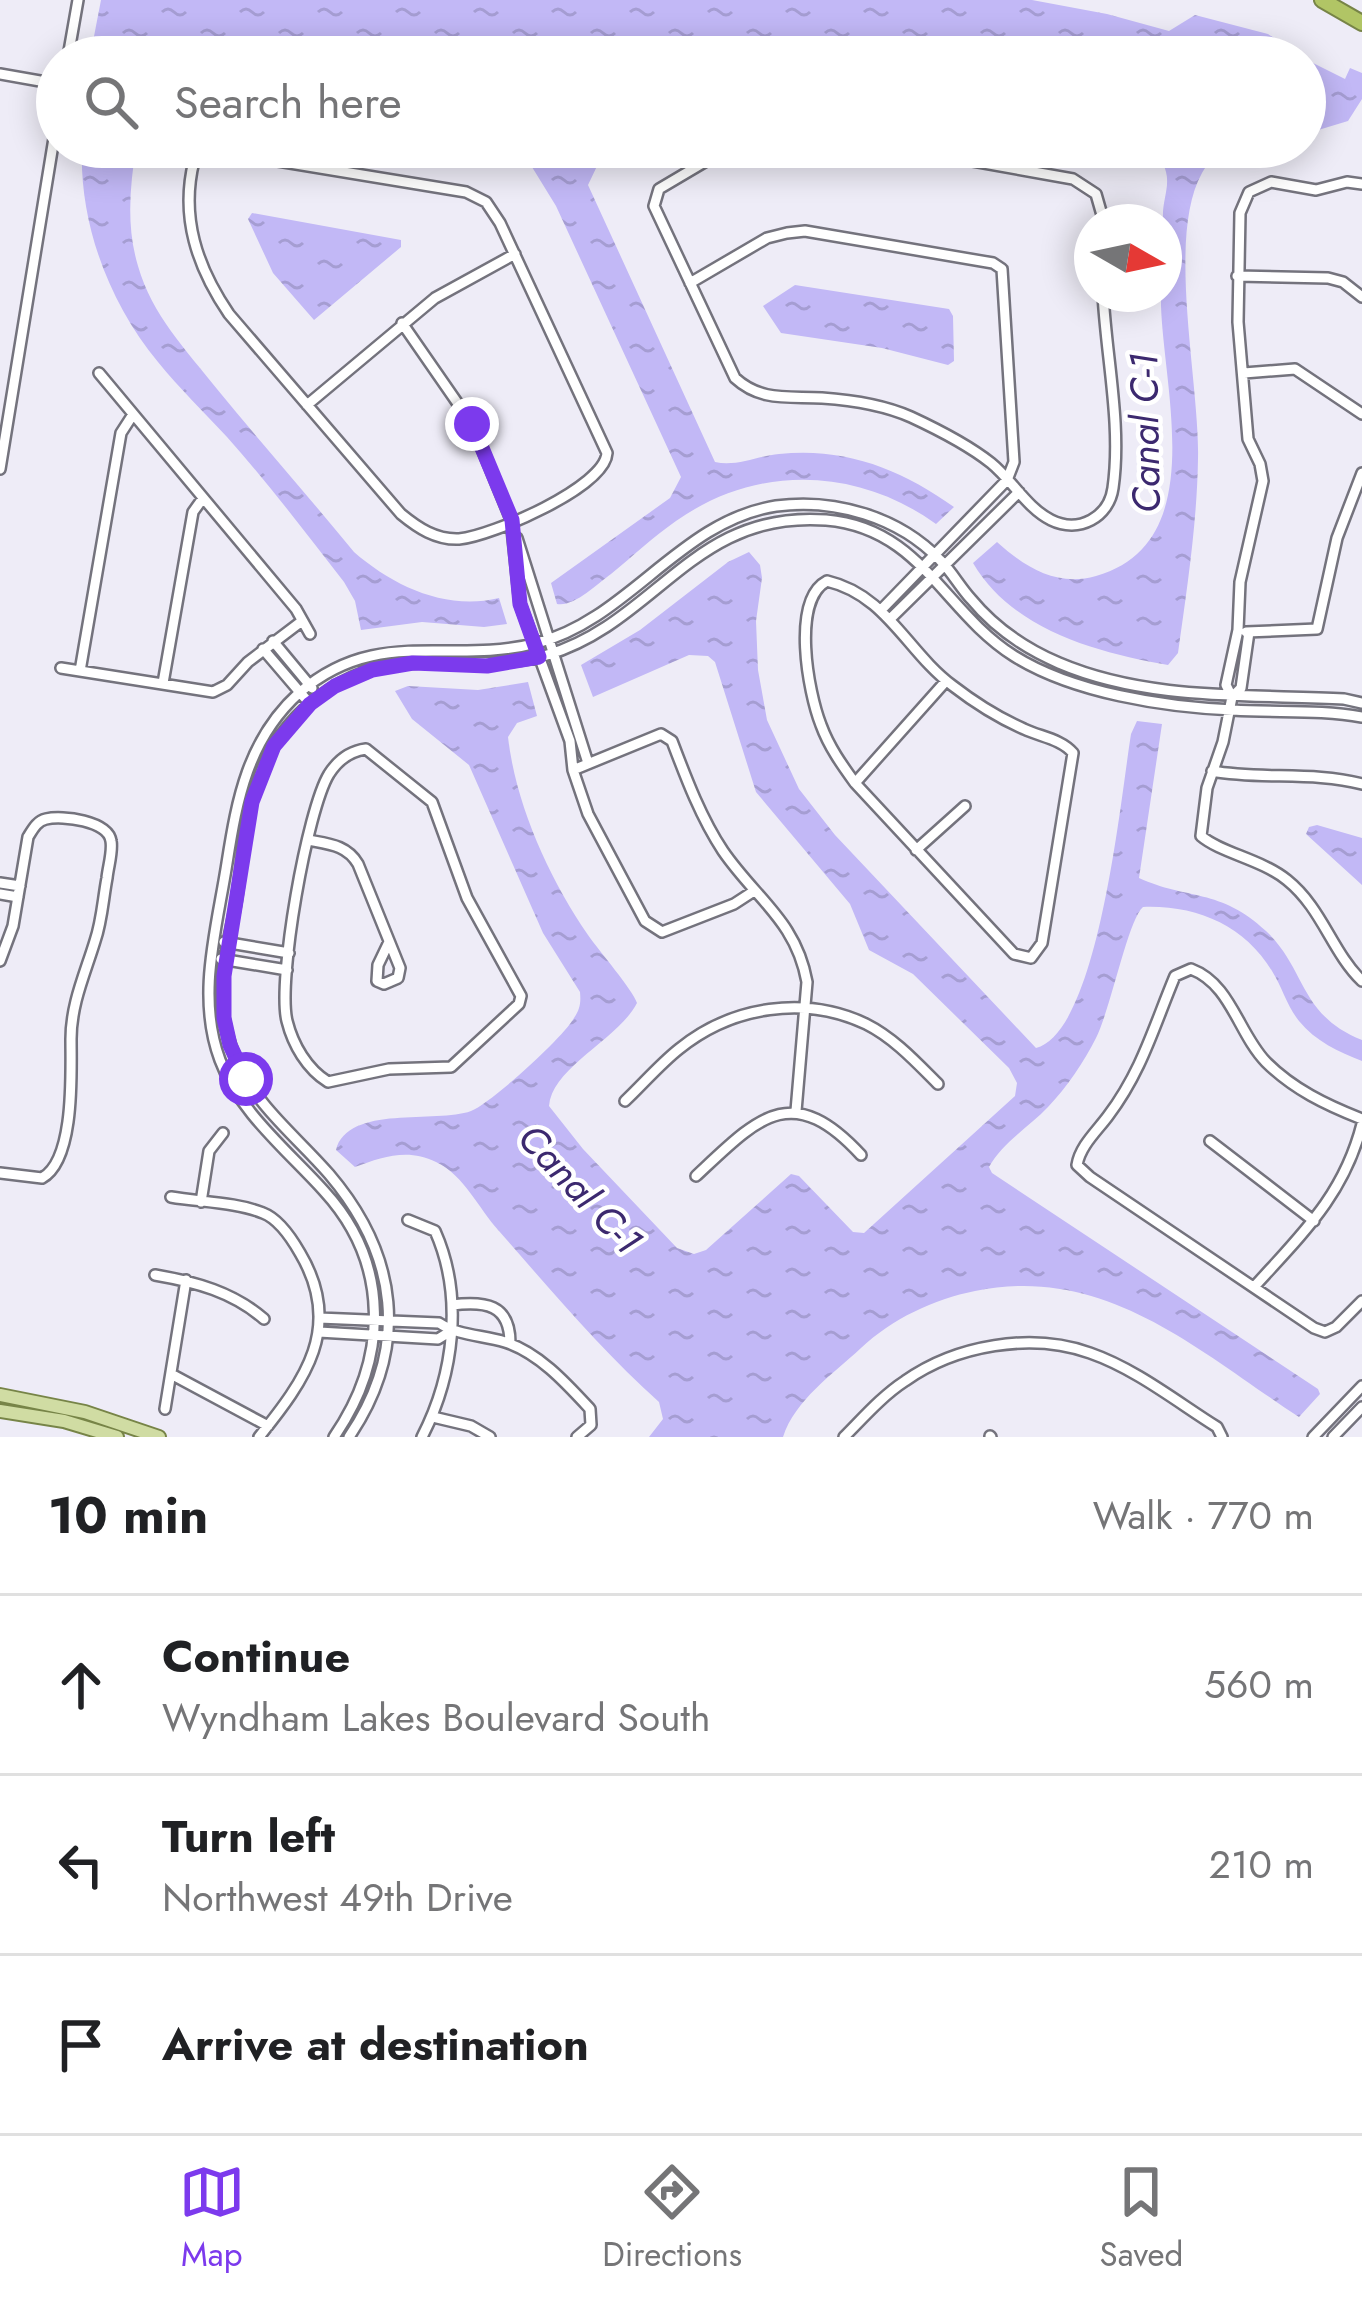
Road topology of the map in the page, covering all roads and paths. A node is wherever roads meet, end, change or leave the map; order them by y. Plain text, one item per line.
1 (78, 0) edge
2 (1322, 0) edge
3 (1362, 23) edge
4 (72, 36) edge
5 (0, 74) edge
6 (36, 80) edge
7 (49, 168) edge
8 (194, 168) edge
9 (320, 168) edge
10 (694, 168) edge
11 (1022, 168) edge
12 (1362, 184) edge
13 (1099, 204) edge
14 (515, 254) junction
15 (1237, 276) junction
16 (690, 283) junction
17 (1362, 297) edge
18 (1104, 312) edge
19 (402, 323) junction
20 (99, 373) dead end
21 (1244, 373) junction
22 (307, 404) junction
23 (1362, 414) edge
24 (132, 416) junction
25 (0, 470) edge
26 (1362, 473) edge
27 (1007, 480) junction
28 (1019, 492) junction
29 (203, 498) junction
30 (970, 518) junction
31 (512, 520) junction
32 (982, 528) junction
33 (935, 554) junction
34 (924, 566) junction
35 (946, 566) junction
36 (934, 576) junction
37 (881, 610) junction
38 (891, 617) junction
39 (302, 621) junction
40 (1244, 631) junction
41 (310, 634) dead end
42 (548, 640) junction
43 (273, 641) junction
44 (534, 644) junction
45 (262, 649) junction
46 (553, 653) junction
47 (539, 657) junction
48 (61, 668) dead end
49 (80, 671) junction
50 (946, 681) junction
51 (163, 683) junction
52 (305, 689) junction
53 (1232, 698) junction
54 (314, 701) junction
55 (1362, 703) edge
56 (1230, 710) junction
57 (1362, 717) edge
58 (588, 763) junction
59 (573, 770) junction
60 (1212, 771) junction
61 (855, 783) junction
62 (1362, 784) edge
63 (965, 806) dead end
64 (308, 840) junction
65 (916, 850) junction
66 (1, 891) edge
67 (754, 891) junction
68 (18, 896) junction
69 (214, 941) junction
70 (389, 942) dead end
71 (229, 943) junction
72 (290, 953) junction
73 (212, 957) junction
74 (226, 960) junction
75 (0, 961) edge
76 (286, 970) junction
77 (1362, 981) edge
78 (805, 1007) junction
79 (938, 1084) dead end
80 (625, 1101) dead end
81 (796, 1111) junction
82 (1362, 1121) edge
83 (224, 1133) dead end
84 (1210, 1141) dead end
85 (861, 1155) dead end
86 (0, 1173) edge
87 (696, 1176) dead end
88 (171, 1197) dead end
89 (201, 1202) junction
90 (408, 1220) dead end
91 (1314, 1221) junction
92 (155, 1275) dead end
93 (186, 1280) junction
94 (1254, 1287) junction
95 (1362, 1301) edge
96 (452, 1305) junction
97 (319, 1318) junction
98 (264, 1319) dead end
99 (377, 1320) junction
100 (391, 1321) junction
101 (451, 1331) junction
102 (319, 1332) junction
103 (376, 1336) junction
104 (390, 1336) junction
105 (509, 1343) junction
106 (171, 1374) junction
107 (1362, 1386) edge
108 (0, 1395) edge
109 (1362, 1407) edge
110 (165, 1409) dead end
111 (0, 1411) edge
112 (433, 1417) junction
113 (268, 1426) junction
114 (117, 1437) edge
115 (159, 1437) edge
116 (260, 1437) edge
117 (334, 1437) edge
118 (349, 1437) edge
119 (422, 1437) edge
120 (490, 1437) edge
121 (577, 1437) edge
122 (844, 1437) edge
123 (1222, 1437) edge
124 (1313, 1437) edge
125 (1333, 1437) edge

1 - 4 street
2 - 3 highway
5 - 6 street
7 - 25 street
8 - 22 street
9 - 14 street
10 - 16 street
11 - 13 street
12 - 15 street
14 - 19 street
14 - 31 street
15 - 17 street
15 - 21 street
16 - 27 street
16 - 27 street
18 - 28 street
19 - 22 street
19 - 31 street
20 - 24 street
21 - 23 street
21 - 40 street
22 - 31 street
24 - 29 street
24 - 49 street
26 - 40 street
27 - 28 street
27 - 30 street
28 - 32 street
29 - 39 street
29 - 51 street
30 - 32 street
30 - 33 street
31 - 42 street
31 - 44 street
32 - 35 street
33 - 34 street
33 - 35 street
33 - 42 street
34 - 36 street
34 - 37 street
34 - 46 street
35 - 36 street
35 - 53 street
36 - 38 street
36 - 56 street
37 - 38 street
37 - 61 street
38 - 50 street
39 - 41 street
39 - 43 street
40 - 53 street
42 - 44 street
42 - 46 street
43 - 45 street
43 - 52 street
44 - 47 street
44 - 52 street
45 - 51 street
45 - 52 street
46 - 47 street
46 - 58 street
47 - 54 street
47 - 59 street
48 - 49 street
49 - 51 street
50 - 61 street
50 - 65 street
52 - 54 street
52 - 69 street
53 - 55 street
53 - 56 street
54 - 71 street
56 - 57 street
56 - 60 street
58 - 59 street
58 - 67 street
59 - 67 street
60 - 62 street
60 - 77 street
61 - 65 street
63 - 65 street
64 - 70 street
64 - 72 street
64 - 76 street
66 - 68 street
67 - 78 street
68 - 75 street
68 - 86 street
69 - 71 street
69 - 73 street
71 - 72 street
71 - 74 street
72 - 76 street
73 - 74 street
73 - 99 street
74 - 76 street
74 - 100 street
78 - 79 street
78 - 80 street
78 - 81 street
81 - 85 street
81 - 87 street
82 - 91 street
82 - 94 street
83 - 89 street
84 - 91 street
88 - 89 street
89 - 97 street
90 - 96 street
91 - 94 street
92 - 93 street
93 - 98 street
93 - 106 street
94 - 95 street
96 - 101 street
96 - 105 street
97 - 99 street
97 - 102 street
99 - 100 street
99 - 103 street
100 - 101 street
100 - 104 street
101 - 104 street
101 - 105 street
101 - 112 street
102 - 103 street
102 - 113 street
103 - 104 street
103 - 117 street
104 - 118 street
105 - 121 street
106 - 110 street
106 - 113 street
107 - 124 street
108 - 115 main road
109 - 125 street
111 - 114 main road
112 - 119 street
112 - 120 street
113 - 116 street
122 - 123 street

